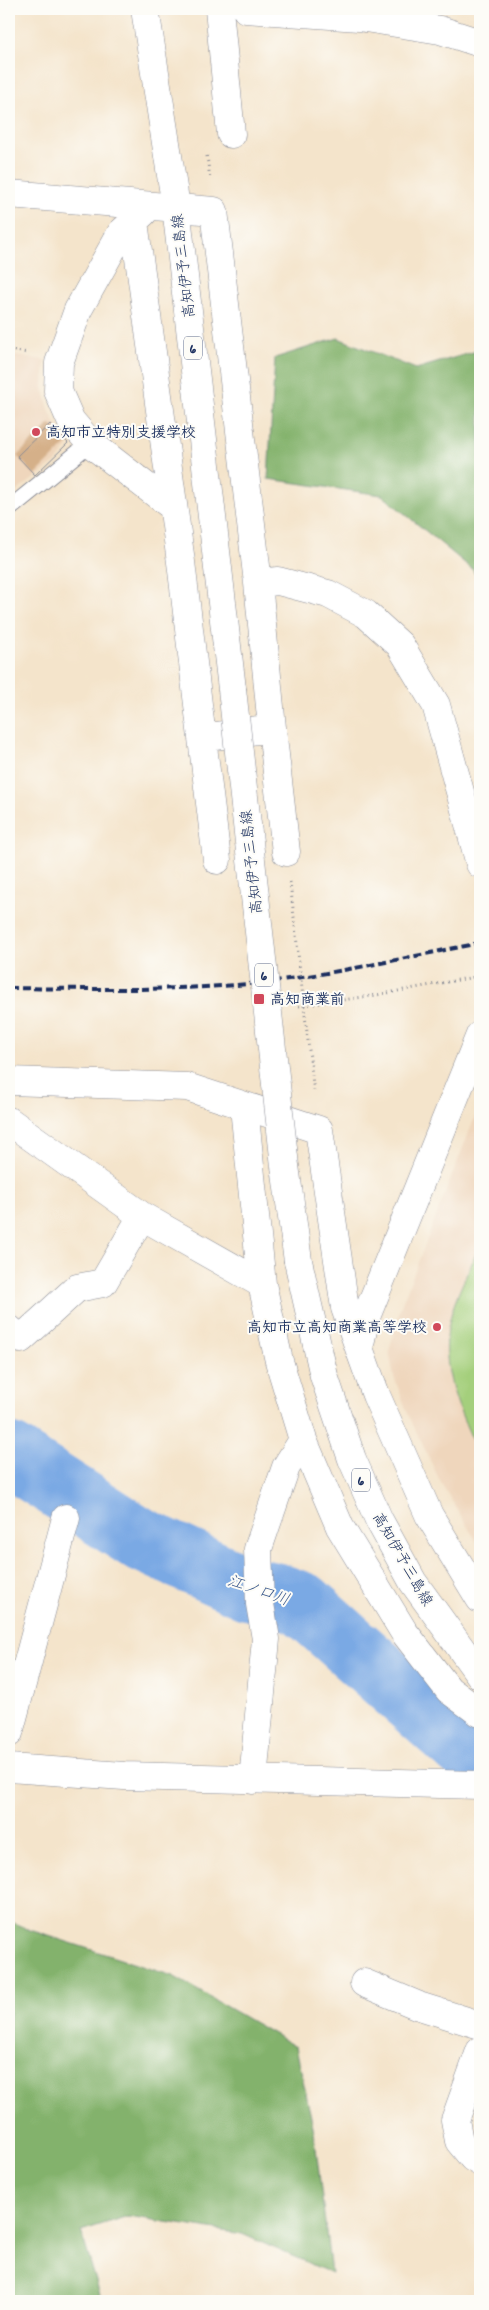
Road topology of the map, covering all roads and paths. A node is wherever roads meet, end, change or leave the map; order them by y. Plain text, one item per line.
1 (145, 9) edge
2 (219, 9) edge
3 (246, 9) edge
4 (480, 43) edge
5 (231, 134) dead end
6 (9, 194) edge
7 (154, 212) junction
8 (90, 443) junction
9 (173, 507) junction
10 (9, 509) edge
11 (258, 583) junction
12 (272, 728) junction
13 (202, 738) junction
14 (286, 852) joint
15 (217, 860) dead end
16 (480, 864) edge
17 (480, 976) edge
18 (292, 1007) dead end
19 (480, 1035) edge
20 (312, 1079) dead end
21 (9, 1081) edge
22 (244, 1107) junction
23 (9, 1121) edge
24 (142, 1216) junction
25 (262, 1284) junction
26 (9, 1329) edge
27 (358, 1348) junction
28 (303, 1440) junction
29 (66, 1518) dead end
30 (480, 1599) edge
31 (480, 1675) edge
32 (480, 1713) edge
33 (9, 1733) edge
34 (9, 1768) edge
35 (253, 1780) junction
36 (472, 1785) edge
37 (364, 1983) dead end
38 (480, 2025) edge
39 (480, 2051) edge
40 (480, 2162) edge

1 - 7 street, 高知伊予三島線 / 6
2 - 5 street
3 - 4 street
6 - 7 street
7 - 8 street
7 - 9 street
7 - 11 street
7 - 31 street, 高知伊予三島線 / 6, bridge
8 - 9 street
8 - 10 lane
9 - 13 street
11 - 12 street
11 - 16 street
12 - 13 street
12 - 14 street
13 - 15 street
14 - 20 path, bridge
17 - 18 path
19 - 27 street
21 - 22 street
22 - 25 street
22 - 27 street
23 - 24 street
24 - 25 street
24 - 26 street
25 - 28 street
27 - 30 street
28 - 32 street
28 - 35 street
29 - 33 street
34 - 35 street
35 - 36 street
37 - 38 street
39 - 40 street

